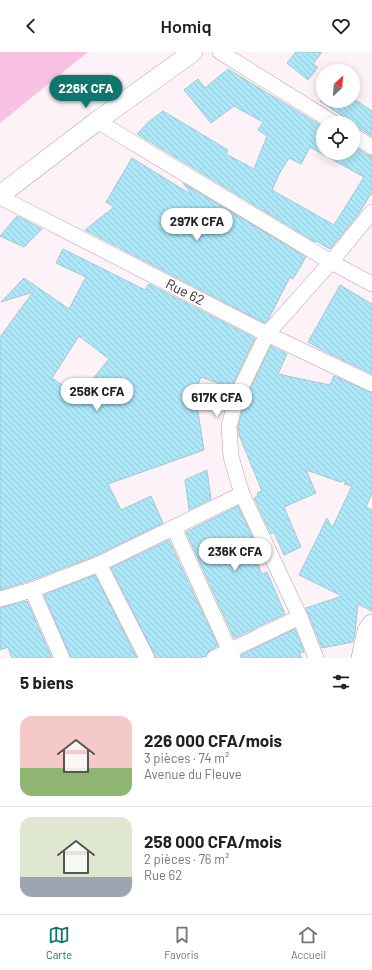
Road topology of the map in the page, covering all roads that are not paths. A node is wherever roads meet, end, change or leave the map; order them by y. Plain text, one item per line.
1 (193, 52) edge
2 (220, 52) edge
3 (323, 116) edge
4 (97, 121) junction
5 (360, 139) edge
6 (372, 147) edge
7 (0, 196) edge
8 (372, 212) edge
9 (331, 262) junction
10 (372, 284) edge
11 (267, 334) junction
12 (372, 384) edge
13 (242, 494) junction
14 (174, 528) junction
15 (99, 564) junction
16 (32, 590) junction
17 (0, 599) edge
18 (300, 617) junction
19 (372, 625) edge
20 (231, 654) edge
21 (62, 658) edge
22 (147, 658) edge
23 (214, 658) edge
24 (316, 658) edge
25 (362, 658) edge

1 - 4 street
2 - 3 street
4 - 7 street
4 - 9 street
5 - 6 street
7 - 11 street, Rue 62
8 - 9 street
9 - 10 street
9 - 11 street
11 - 12 street, Rue 62
11 - 13 street
13 - 14 street
13 - 18 street
14 - 15 street
14 - 20 street
15 - 16 street
15 - 22 street
16 - 17 street
16 - 21 street
18 - 20 street
18 - 24 street
19 - 25 main road
20 - 23 street

